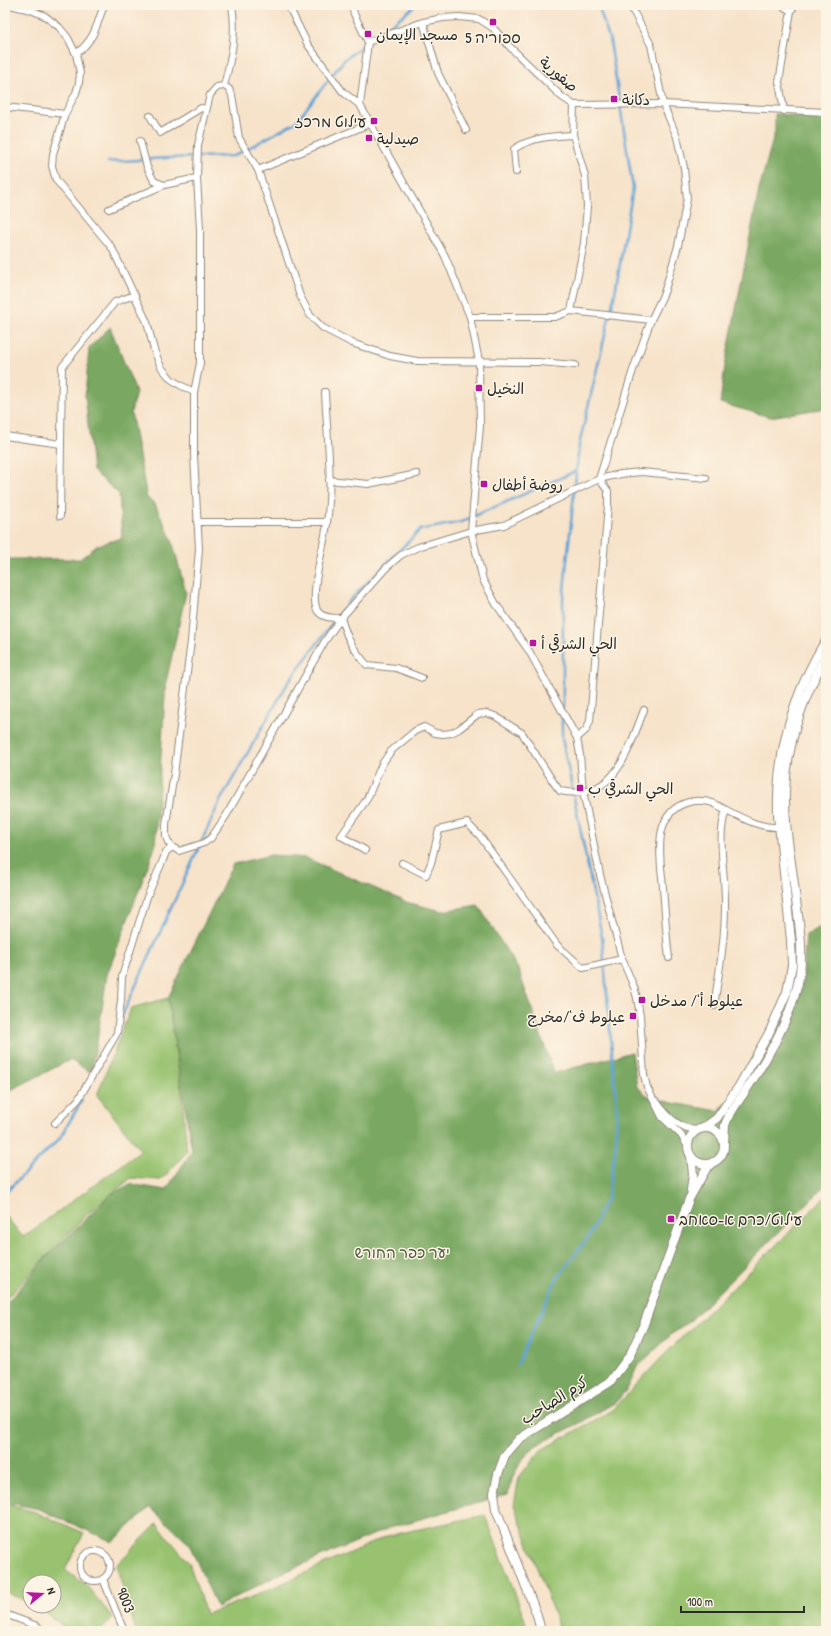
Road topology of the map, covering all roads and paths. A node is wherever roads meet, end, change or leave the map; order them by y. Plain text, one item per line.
1 (10, 5) edge
2 (104, 5) edge
3 (232, 5) edge
4 (288, 5) edge
5 (352, 5) edge
6 (630, 5) edge
7 (781, 5) edge
8 (794, 5) edge
9 (791, 11) junction
10 (423, 22) junction
11 (368, 42) junction
12 (76, 54) junction
13 (224, 86) junction
14 (663, 104) junction
15 (360, 105) junction
16 (574, 105) junction
17 (5, 107) edge
18 (206, 109) junction
19 (784, 111) junction
20 (826, 112) edge
21 (65, 114) junction
22 (150, 116) dead end
23 (369, 124) junction
24 (466, 130) dead end
25 (573, 135) junction
26 (140, 141) dead end
27 (258, 170) junction
28 (516, 172) dead end
29 (197, 178) junction
30 (164, 185) junction
31 (109, 210) dead end
32 (135, 295) junction
33 (571, 311) junction
34 (470, 317) junction
35 (651, 320) junction
36 (479, 362) junction
37 (575, 365) dead end
38 (194, 392) junction
39 (325, 392) dead end
40 (5, 436) edge
41 (61, 444) junction
42 (417, 474) dead end
43 (706, 478) dead end
44 (599, 479) junction
45 (329, 480) junction
46 (60, 516) dead end
47 (197, 522) junction
48 (327, 522) junction
49 (471, 531) junction
50 (341, 618) junction
51 (826, 640) edge
52 (826, 656) edge
53 (422, 678) dead end
54 (644, 710) dead end
55 (576, 738) junction
56 (583, 791) junction
57 (726, 810) junction
58 (783, 827) junction
59 (172, 847) junction
60 (365, 850) dead end
61 (402, 863) dead end
62 (669, 958) dead end
63 (622, 959) junction
64 (714, 1006) dead end
65 (648, 1090) junction
66 (55, 1123) dead end
67 (699, 1129) junction
68 (724, 1142) junction
69 (688, 1147) junction
70 (691, 1156) junction
71 (714, 1162) junction
72 (689, 1199) junction
73 (103, 1579) junction
74 (5, 1614) edge
75 (43, 1631) edge
76 (124, 1631) edge
77 (541, 1631) edge

1 - 12 street
2 - 12 street
3 - 13 street
4 - 15 street
5 - 11 street
6 - 14 street
7 - 9 street
8 - 9 street
9 - 19 street
10 - 11 street, صفورية
10 - 16 street, صفورية
10 - 24 street
11 - 15 street
12 - 21 street
13 - 18 street
13 - 27 street
14 - 16 street, صفورية
14 - 19 street, صفورية
14 - 35 street
15 - 23 street
16 - 25 street
17 - 21 street
18 - 22 street
18 - 29 street
19 - 20 street, صفورية
21 - 32 street
23 - 27 street
23 - 34 street
25 - 28 street
25 - 33 street
26 - 30 street
27 - 36 street
29 - 30 street
29 - 38 street
30 - 31 street
32 - 38 street
32 - 41 street
33 - 34 street
33 - 35 street
34 - 36 street
35 - 44 street
36 - 37 street
36 - 49 street
38 - 47 street
39 - 45 street
40 - 41 street
41 - 46 street
42 - 45 street
43 - 44 street
44 - 49 street
44 - 55 street
45 - 48 street
47 - 48 street
47 - 59 street
48 - 50 street
49 - 50 street
49 - 55 street
50 - 53 street
50 - 59 street
51 - 58 street
52 - 58 street
54 - 56 street
55 - 56 street
56 - 60 street
56 - 63 street
57 - 58 street
57 - 62 street
57 - 64 street
58 - 67 street
58 - 68 street
59 - 66 street
61 - 63 street
63 - 65 street
65 - 67 street
65 - 69 street
67 - 68 street
67 - 69 street
68 - 71 street
69 - 70 street
70 - 71 street
70 - 72 street, كرم الصاحب
71 - 72 street, كرم الصاحب
72 - 77 street, كرم الصاحب
73 - 73 street
73 - 76 street, 9003
74 - 75 street

